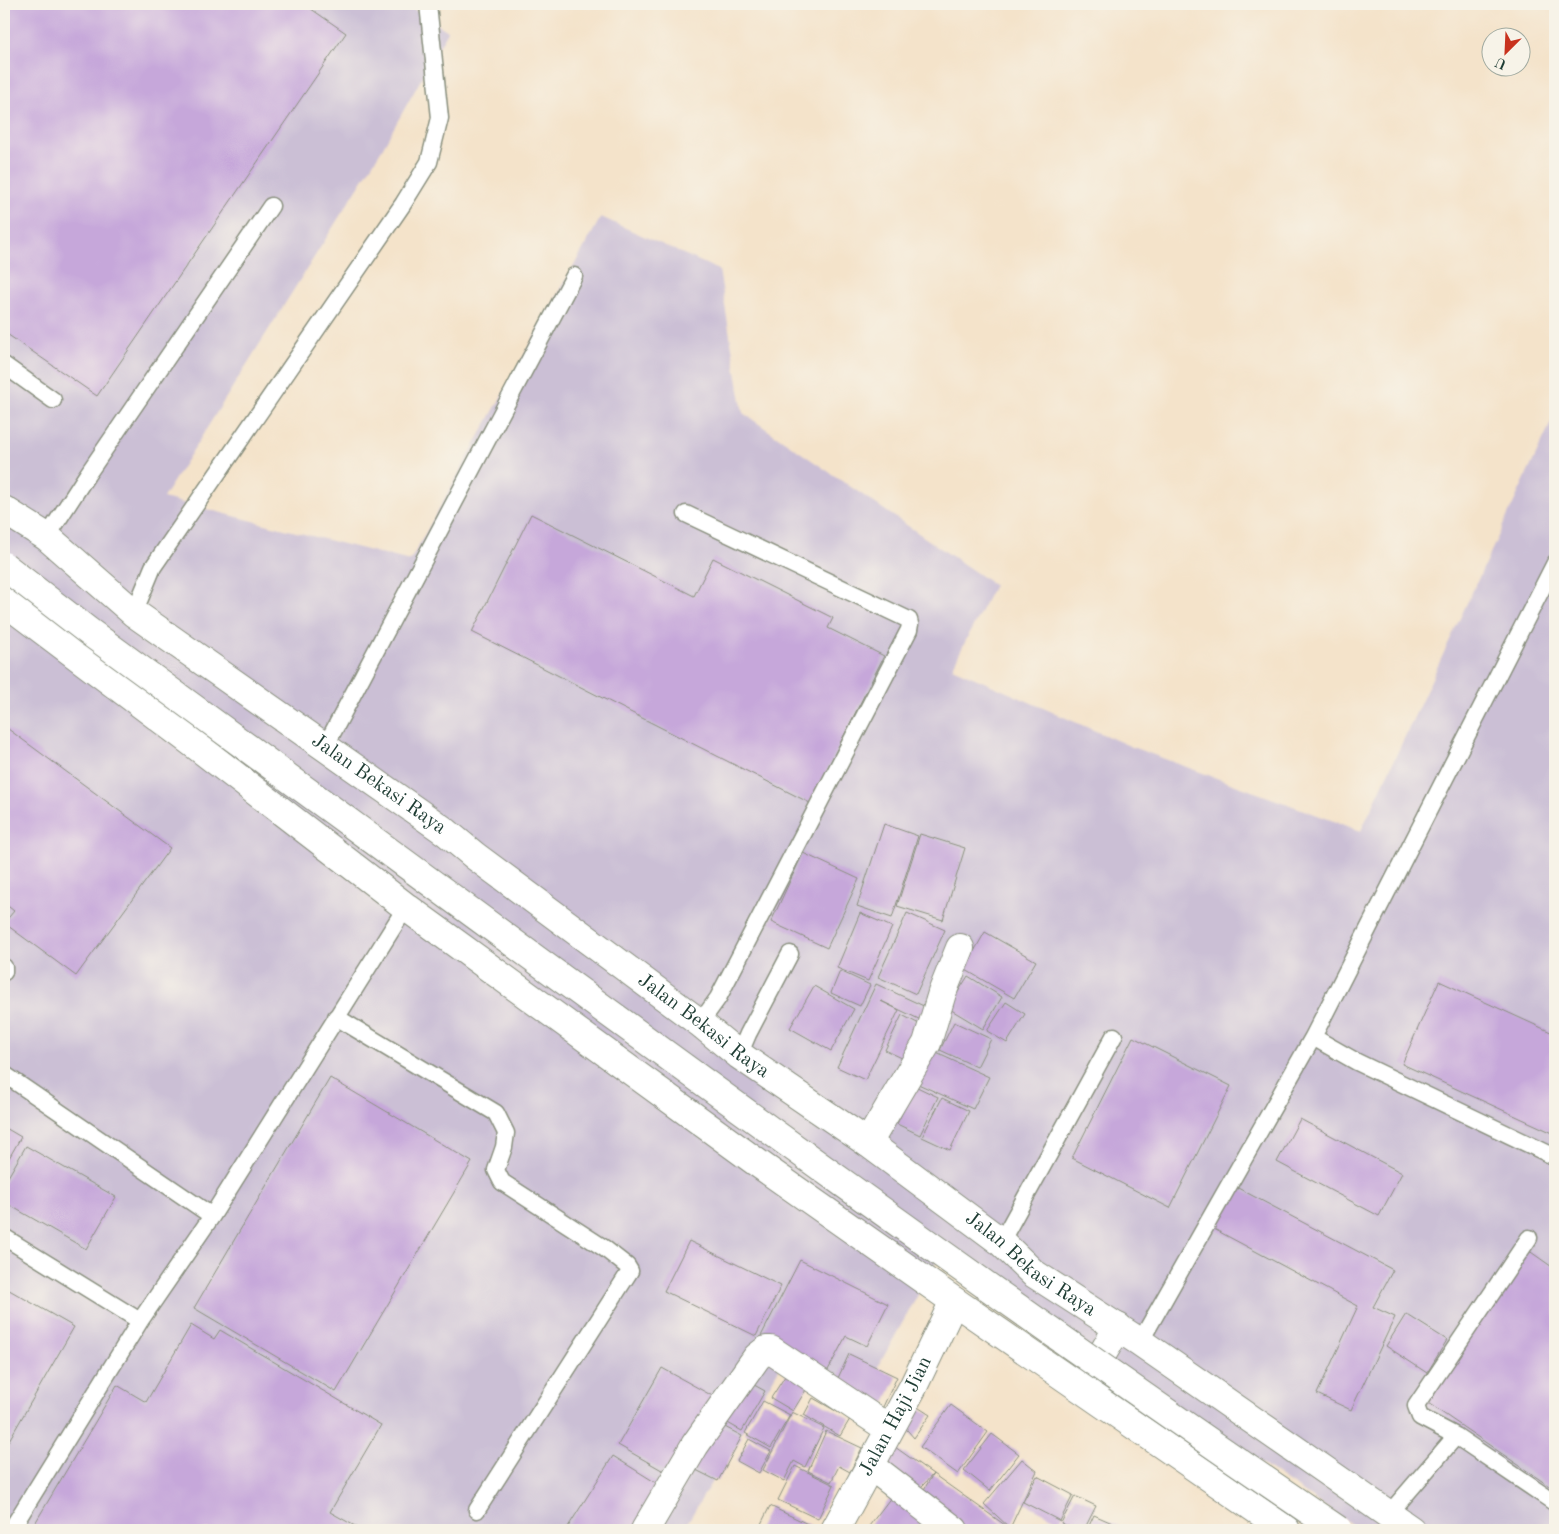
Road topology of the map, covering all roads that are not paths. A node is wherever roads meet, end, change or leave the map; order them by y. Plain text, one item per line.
1 (428, 4) edge
2 (271, 206) dead end
3 (574, 276) dead end
4 (4, 365) edge
5 (53, 400) dead end
6 (4, 510) edge
7 (686, 514) dead end
8 (47, 537) junction
9 (1555, 563) edge
10 (4, 566) edge
11 (4, 601) edge
12 (134, 613) junction
13 (325, 747) junction
14 (406, 907) junction
15 (960, 948) dead end
16 (790, 954) dead end
17 (4, 967) edge
18 (4, 972) edge
19 (336, 1018) junction
20 (700, 1023) junction
21 (1114, 1036) dead end
22 (1313, 1037) junction
23 (739, 1055) junction
24 (4, 1074) edge
25 (868, 1143) junction
26 (1555, 1157) edge
27 (212, 1216) junction
28 (4, 1237) edge
29 (1529, 1238) dead end
30 (1000, 1241) junction
31 (954, 1301) junction
32 (140, 1321) junction
33 (1129, 1335) junction
34 (1082, 1389) junction
35 (889, 1429) junction
36 (1456, 1436) junction
37 (871, 1466) junction
38 (1555, 1503) edge
39 (477, 1510) dead end
40 (1388, 1515) junction
41 (1283, 1529) edge
42 (11, 1530) edge
43 (645, 1530) edge
44 (835, 1530) edge
45 (954, 1530) edge
46 (1338, 1530) edge
47 (1411, 1530) edge

1 - 12 lane
2 - 8 lane
3 - 13 lane
4 - 5 lane
6 - 8 main road, Jalan Bekasi Raya
7 - 20 lane
8 - 12 main road, Jalan Bekasi Raya
9 - 22 lane
10 - 46 main road, bridge
11 - 14 main road
12 - 13 main road, Jalan Bekasi Raya
13 - 20 main road, Jalan Bekasi Raya
14 - 19 lane
14 - 31 main road
15 - 25 main road
16 - 23 lane
17 - 18 lane
19 - 27 lane
19 - 39 lane
20 - 23 main road, Jalan Bekasi Raya
21 - 30 lane
22 - 26 lane
22 - 33 lane
23 - 25 main road, Jalan Bekasi Raya
24 - 27 lane
25 - 30 main road, Jalan Bekasi Raya
27 - 32 lane
28 - 32 lane
29 - 36 lane
30 - 33 main road, Jalan Bekasi Raya
31 - 34 main road
31 - 35 main road, Jalan Haji Jian
32 - 42 lane
33 - 34 main road
33 - 40 main road, Jalan Bekasi Raya
34 - 41 main road
35 - 37 main road, Jalan Haji Jian
35 - 43 main road
36 - 38 lane
36 - 40 lane
37 - 44 main road, Jalan Haji Jian
37 - 45 main road
40 - 47 main road, Jalan Bekasi Raya

